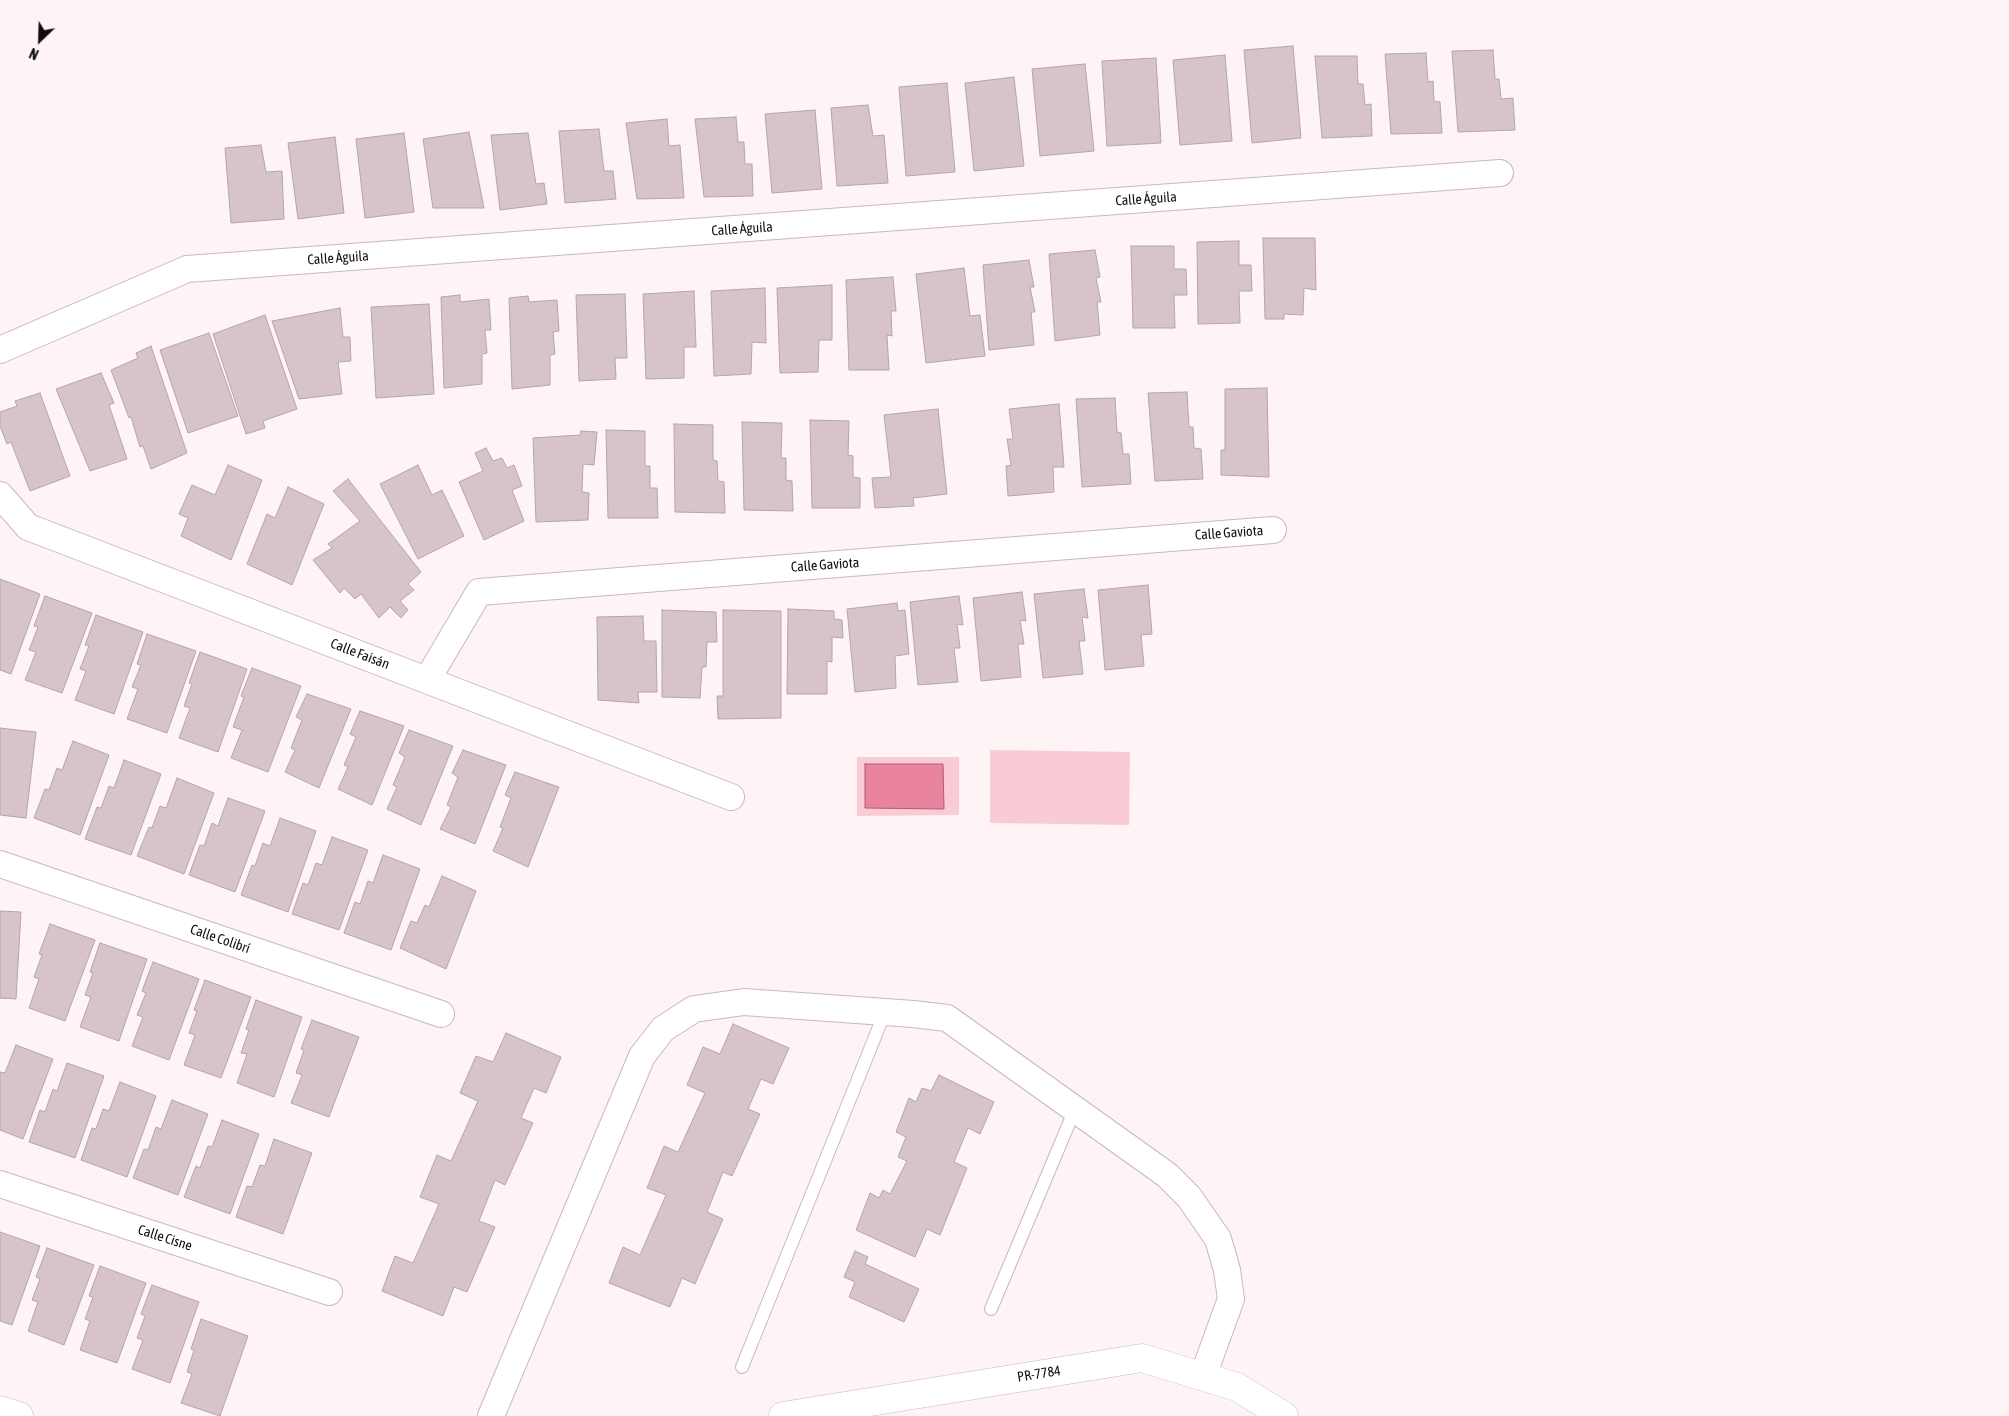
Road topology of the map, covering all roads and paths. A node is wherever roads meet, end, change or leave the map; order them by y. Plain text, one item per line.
1 (1500, 173) dead end
2 (0, 350) edge
3 (0, 495) edge
4 (1273, 530) dead end
5 (427, 680) junction
6 (731, 796) dead end
7 (0, 864) edge
8 (885, 1012) junction
9 (441, 1014) dead end
10 (1075, 1109) junction
11 (0, 1184) edge
12 (329, 1292) dead end
13 (991, 1308) dead end
14 (742, 1367) dead end
15 (1203, 1376) junction
16 (0, 1410) edge
17 (19, 1416) edge
18 (491, 1416) edge
19 (783, 1416) edge
20 (1284, 1416) edge

1 - 2 street, Calle Águila
3 - 5 street, Calle Faisán
4 - 5 street, Calle Gaviota
5 - 6 street, Calle Faisán
7 - 9 street, Calle Colibrí
8 - 10 street
8 - 14 lane
8 - 18 street
10 - 13 lane
10 - 15 street
11 - 12 street, Calle Cisne
15 - 19 street, PR-7784 / PR-7784
15 - 20 street, PR-7784 / PR-7784
16 - 17 street

